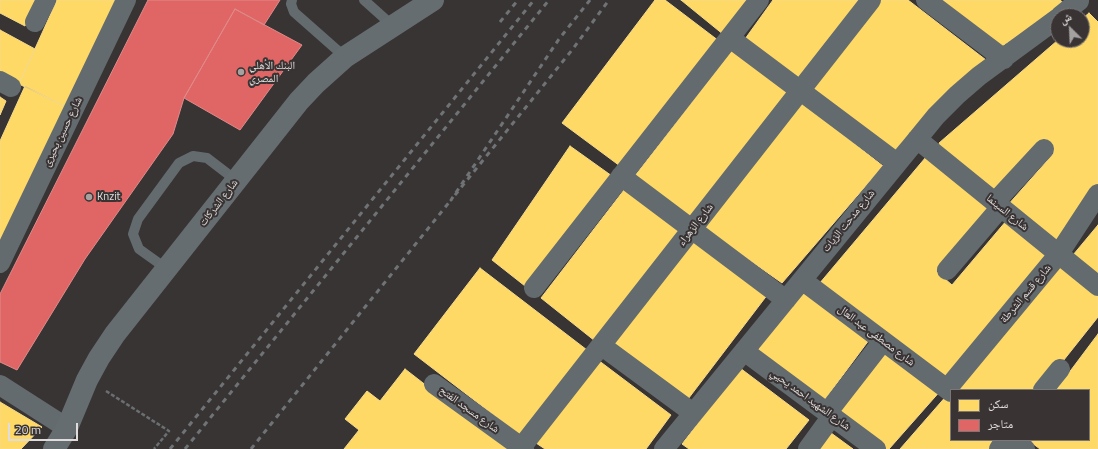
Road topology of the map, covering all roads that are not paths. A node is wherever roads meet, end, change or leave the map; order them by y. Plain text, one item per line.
1 (46, 0) edge
2 (126, 0) edge
3 (292, 0) edge
4 (364, 0) edge
5 (433, 0) edge
6 (759, 0) edge
7 (871, 0) edge
8 (926, 0) edge
9 (1079, 0) edge
10 (1070, 8) edge
11 (35, 22) dead end
12 (1050, 24) edge
13 (393, 26) junction
14 (730, 38) junction
15 (345, 57) junction
16 (1004, 59) junction
17 (801, 91) junction
18 (917, 139) junction
19 (1044, 149) dead end
20 (897, 163) junction
21 (621, 176) junction
22 (237, 181) junction
23 (1098, 194) edge
24 (998, 205) junction
25 (692, 230) junction
26 (1058, 255) junction
27 (0, 263) edge
28 (167, 270) junction
29 (947, 270) dead end
30 (802, 280) junction
31 (1098, 286) edge
32 (534, 288) dead end
33 (786, 300) junction
34 (883, 341) junction
35 (602, 346) junction
36 (744, 351) junction
37 (1060, 369) dead end
38 (434, 384) dead end
39 (0, 385) edge
40 (951, 389) edge
41 (1044, 389) edge
42 (949, 391) edge
43 (693, 413) junction
44 (830, 415) junction
45 (67, 428) junction
46 (1015, 441) edge
47 (522, 448) edge
48 (668, 448) edge
49 (54, 449) edge
50 (808, 449) edge
51 (876, 449) edge
52 (1025, 449) edge

1 - 11 street
2 - 27 street, شارع حسين بحيرى
3 - 15 lane
4 - 13 lane
5 - 13 main road, شارع الشركات
6 - 14 street
7 - 17 street, شارع الزهراء
8 - 16 street
9 - 10 street, شارع مدحت الزيات
12 - 16 street, شارع مدحت الزيات
13 - 15 main road, شارع الشركات
14 - 17 street
14 - 21 street
15 - 22 main road, شارع الشركات
16 - 18 street, شارع مدحت الزيات
17 - 20 street
17 - 25 street, شارع الزهراء
18 - 20 street, شارع مدحت الزيات
18 - 24 street, شارع السينما
19 - 24 street
20 - 30 street, شارع مدحت الزيات
21 - 25 street
21 - 32 street
22 - 28 main road, شارع الشركات
22 - 28 lane
23 - 26 street, شارع قسم الشرطة
24 - 26 street, شارع السينما
24 - 29 street
25 - 33 street
25 - 35 street, شارع الزهراء
26 - 31 street, شارع السينما
26 - 40 street, شارع قسم الشرطة
28 - 45 main road, شارع الشركات
30 - 33 street, شارع مدحت الزيات
30 - 34 street, شارع مصطفى عبد العال
33 - 36 street, شارع مدحت الزيات
34 - 42 street, شارع مصطفى عبد العال
34 - 44 street
35 - 43 street
35 - 47 street, شارع الزهراء
36 - 43 street, شارع مدحت الزيات
36 - 44 street, شارع الشهيد احمد يحيي
37 - 41 street
38 - 47 street, شارع مسجد الفتح
39 - 45 street
43 - 48 street, شارع مدحت الزيات
44 - 50 street
44 - 51 street, شارع الشهيد احمد يحيي
45 - 49 main road, شارع الشركات
46 - 52 street

